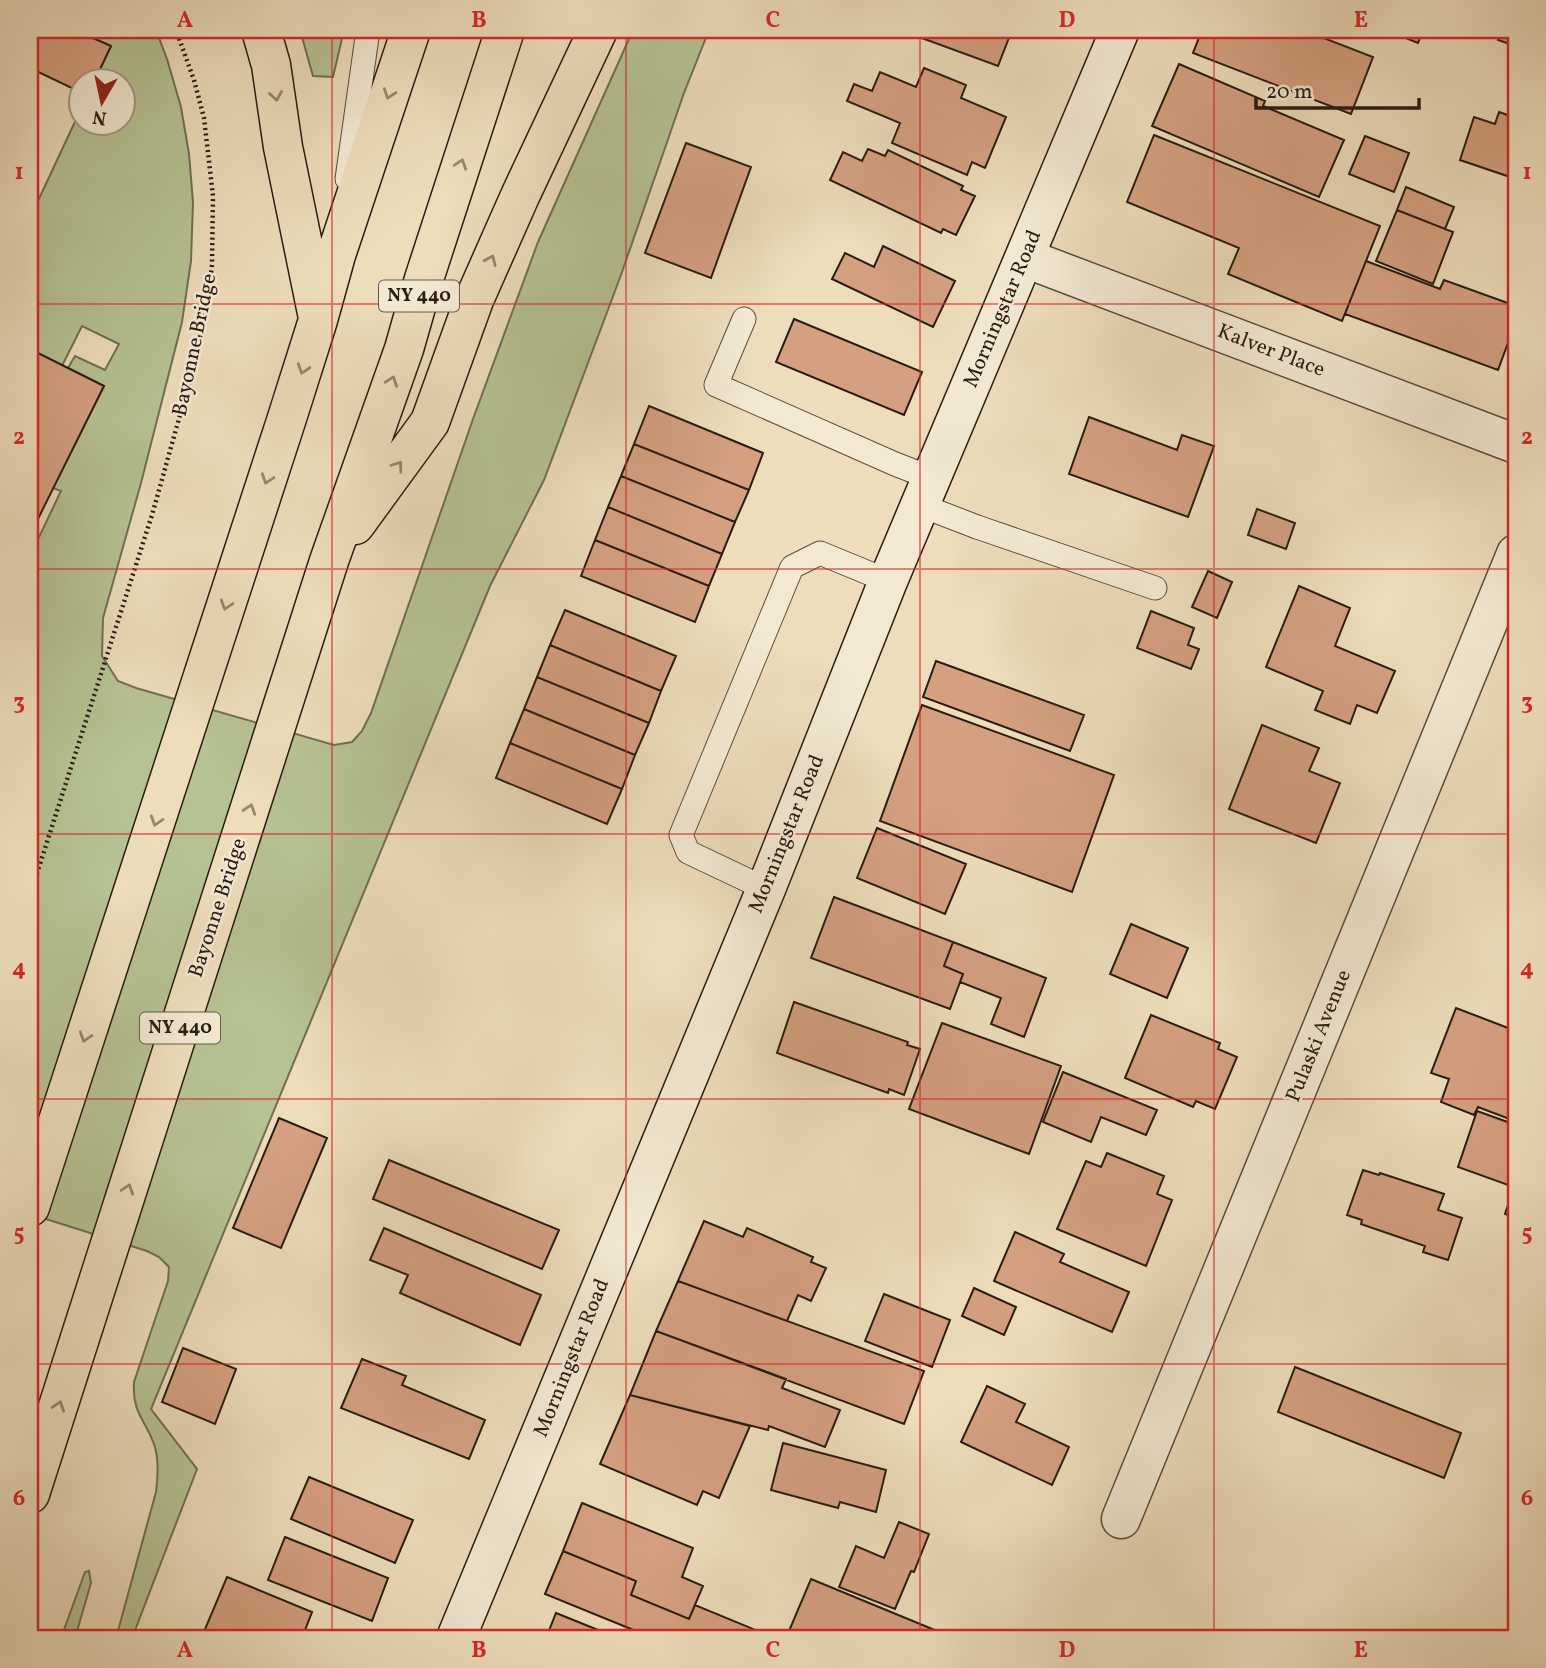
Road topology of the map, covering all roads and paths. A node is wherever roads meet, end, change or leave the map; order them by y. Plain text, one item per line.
1 (176, 30) edge
2 (261, 30) edge
3 (369, 30) edge
4 (411, 30) edge
5 (505, 30) edge
6 (598, 30) edge
7 (1120, 30) edge
8 (336, 255) junction
9 (1025, 258) junction
10 (744, 319) dead end
11 (318, 320) junction
12 (1516, 444) edge
13 (926, 491) junction
14 (1516, 554) edge
15 (330, 561) junction
16 (888, 581) junction
17 (1155, 588) dead end
18 (765, 889) junction
19 (30, 895) edge
20 (30, 1207) edge
21 (30, 1494) edge
22 (1121, 1518) dead end
23 (456, 1638) edge

1 - 19 path, Bayonne Bridge
2 -> 11 highway
3 - 8 lane
4 -> 8 highway
15 -> 5 highway, NY 440
15 -> 6 highway
7 - 9 street, Morningstar Road
8 - 11 highway
9 - 12 street, Kalver Place
9 - 13 street, Morningstar Road
10 - 13 lane
11 -> 20 highway
13 - 16 street, Morningstar Road
13 - 17 lane
14 - 22 street, Pulaski Avenue
21 -> 15 highway, Bayonne Bridge / NY 440
16 - 18 street, Morningstar Road
16 - 18 lane
18 - 23 street, Morningstar Road

